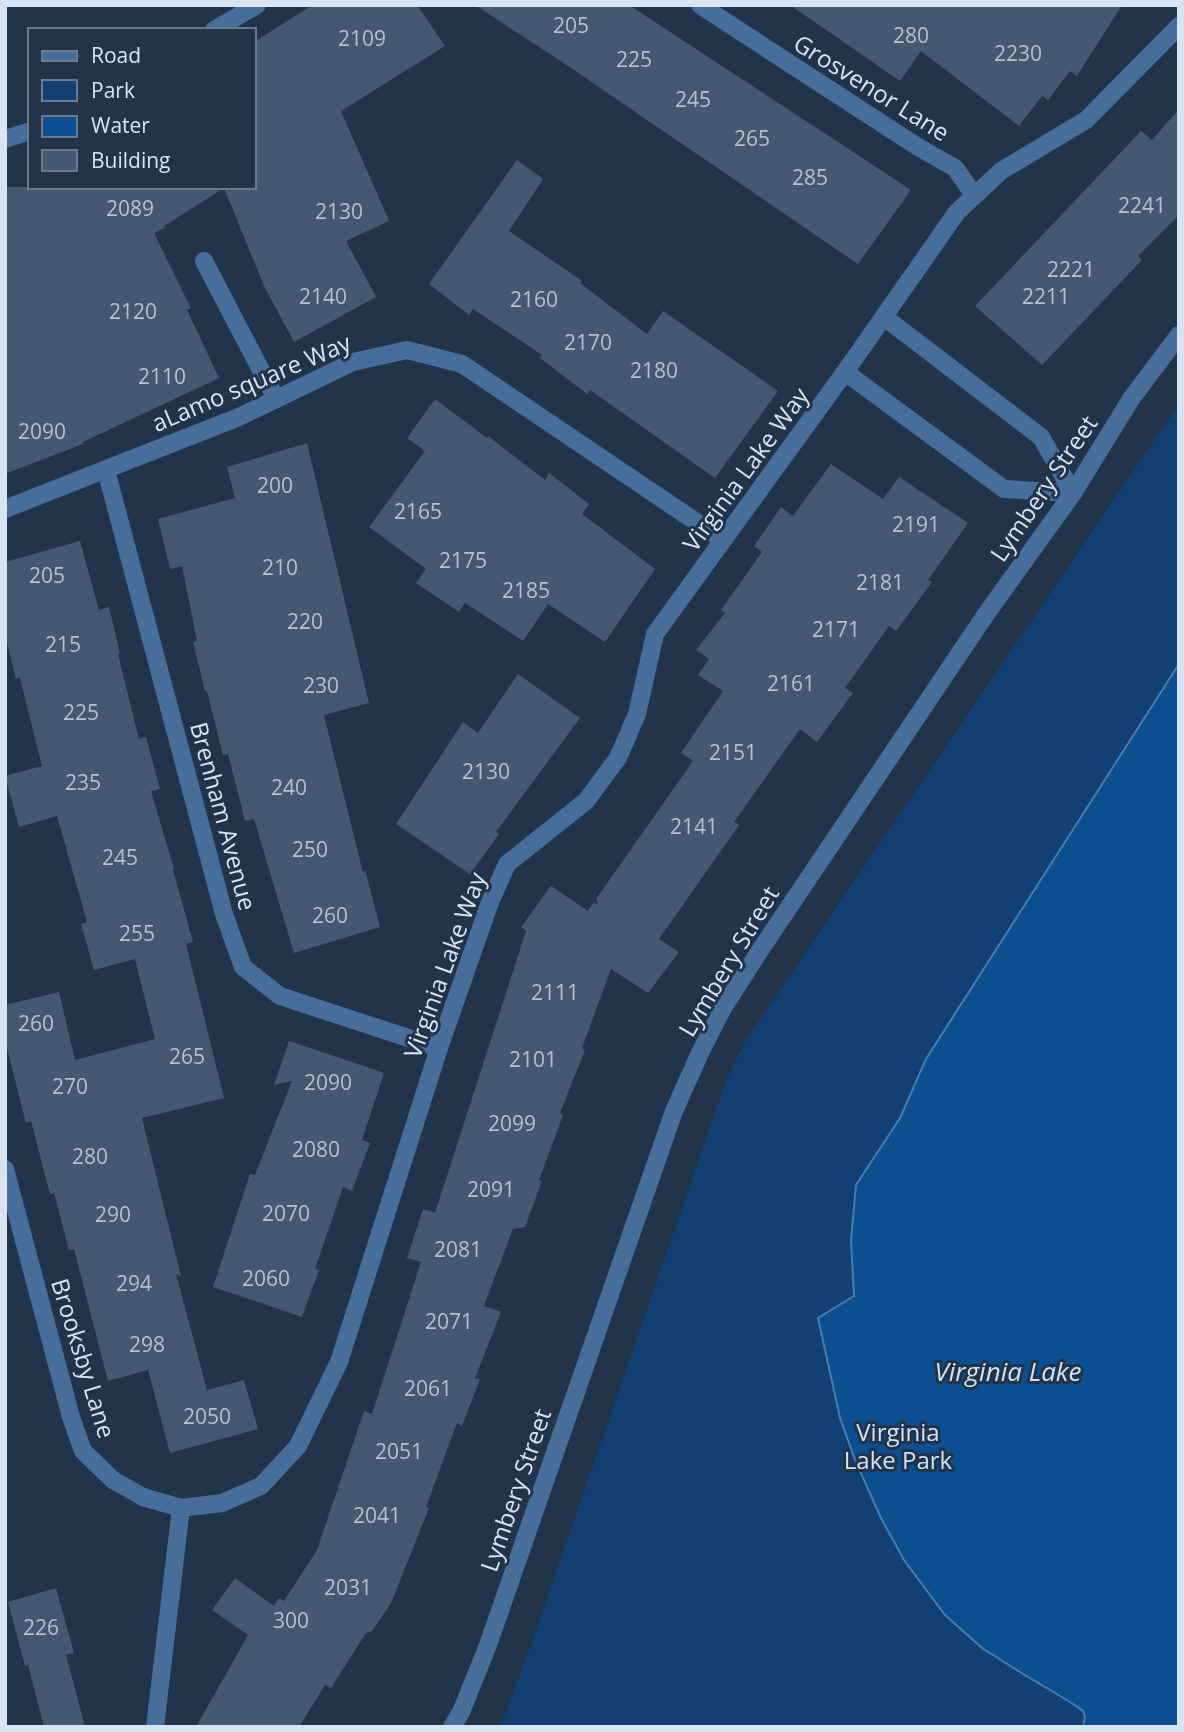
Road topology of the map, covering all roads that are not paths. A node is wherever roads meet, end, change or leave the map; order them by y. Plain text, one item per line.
1 (257, 5) edge
2 (699, 5) edge
3 (1179, 26) edge
4 (217, 28) edge
5 (28, 132) edge
6 (5, 139) edge
7 (974, 195) junction
8 (204, 261) dead end
9 (884, 317) junction
10 (1179, 335) edge
11 (845, 372) junction
12 (276, 399) junction
13 (106, 470) junction
14 (1073, 493) junction
15 (5, 509) edge
16 (723, 540) junction
17 (439, 1048) junction
18 (5, 1169) edge
19 (181, 1508) junction
20 (155, 1727) edge
21 (452, 1727) edge

1 - 4 street
2 - 7 street, Grosvenor Lane
3 - 7 street, Virginia Lake Way
5 - 6 street
7 - 9 street, Virginia Lake Way
8 - 12 street
9 - 11 street, Virginia Lake Way
9 - 14 street
10 - 14 street, Lymbery Street
11 - 14 street
11 - 16 street, Virginia Lake Way
12 - 13 street, aLamo square Way
12 - 16 street, aLamo square Way
13 - 15 street, aLamo square Way
13 - 17 street, Brenham Avenue
14 - 21 street, Lymbery Street
16 - 17 street, Virginia Lake Way
17 - 19 street, Virginia Lake Way
18 - 19 street, Brooksby Lane
19 - 20 street

